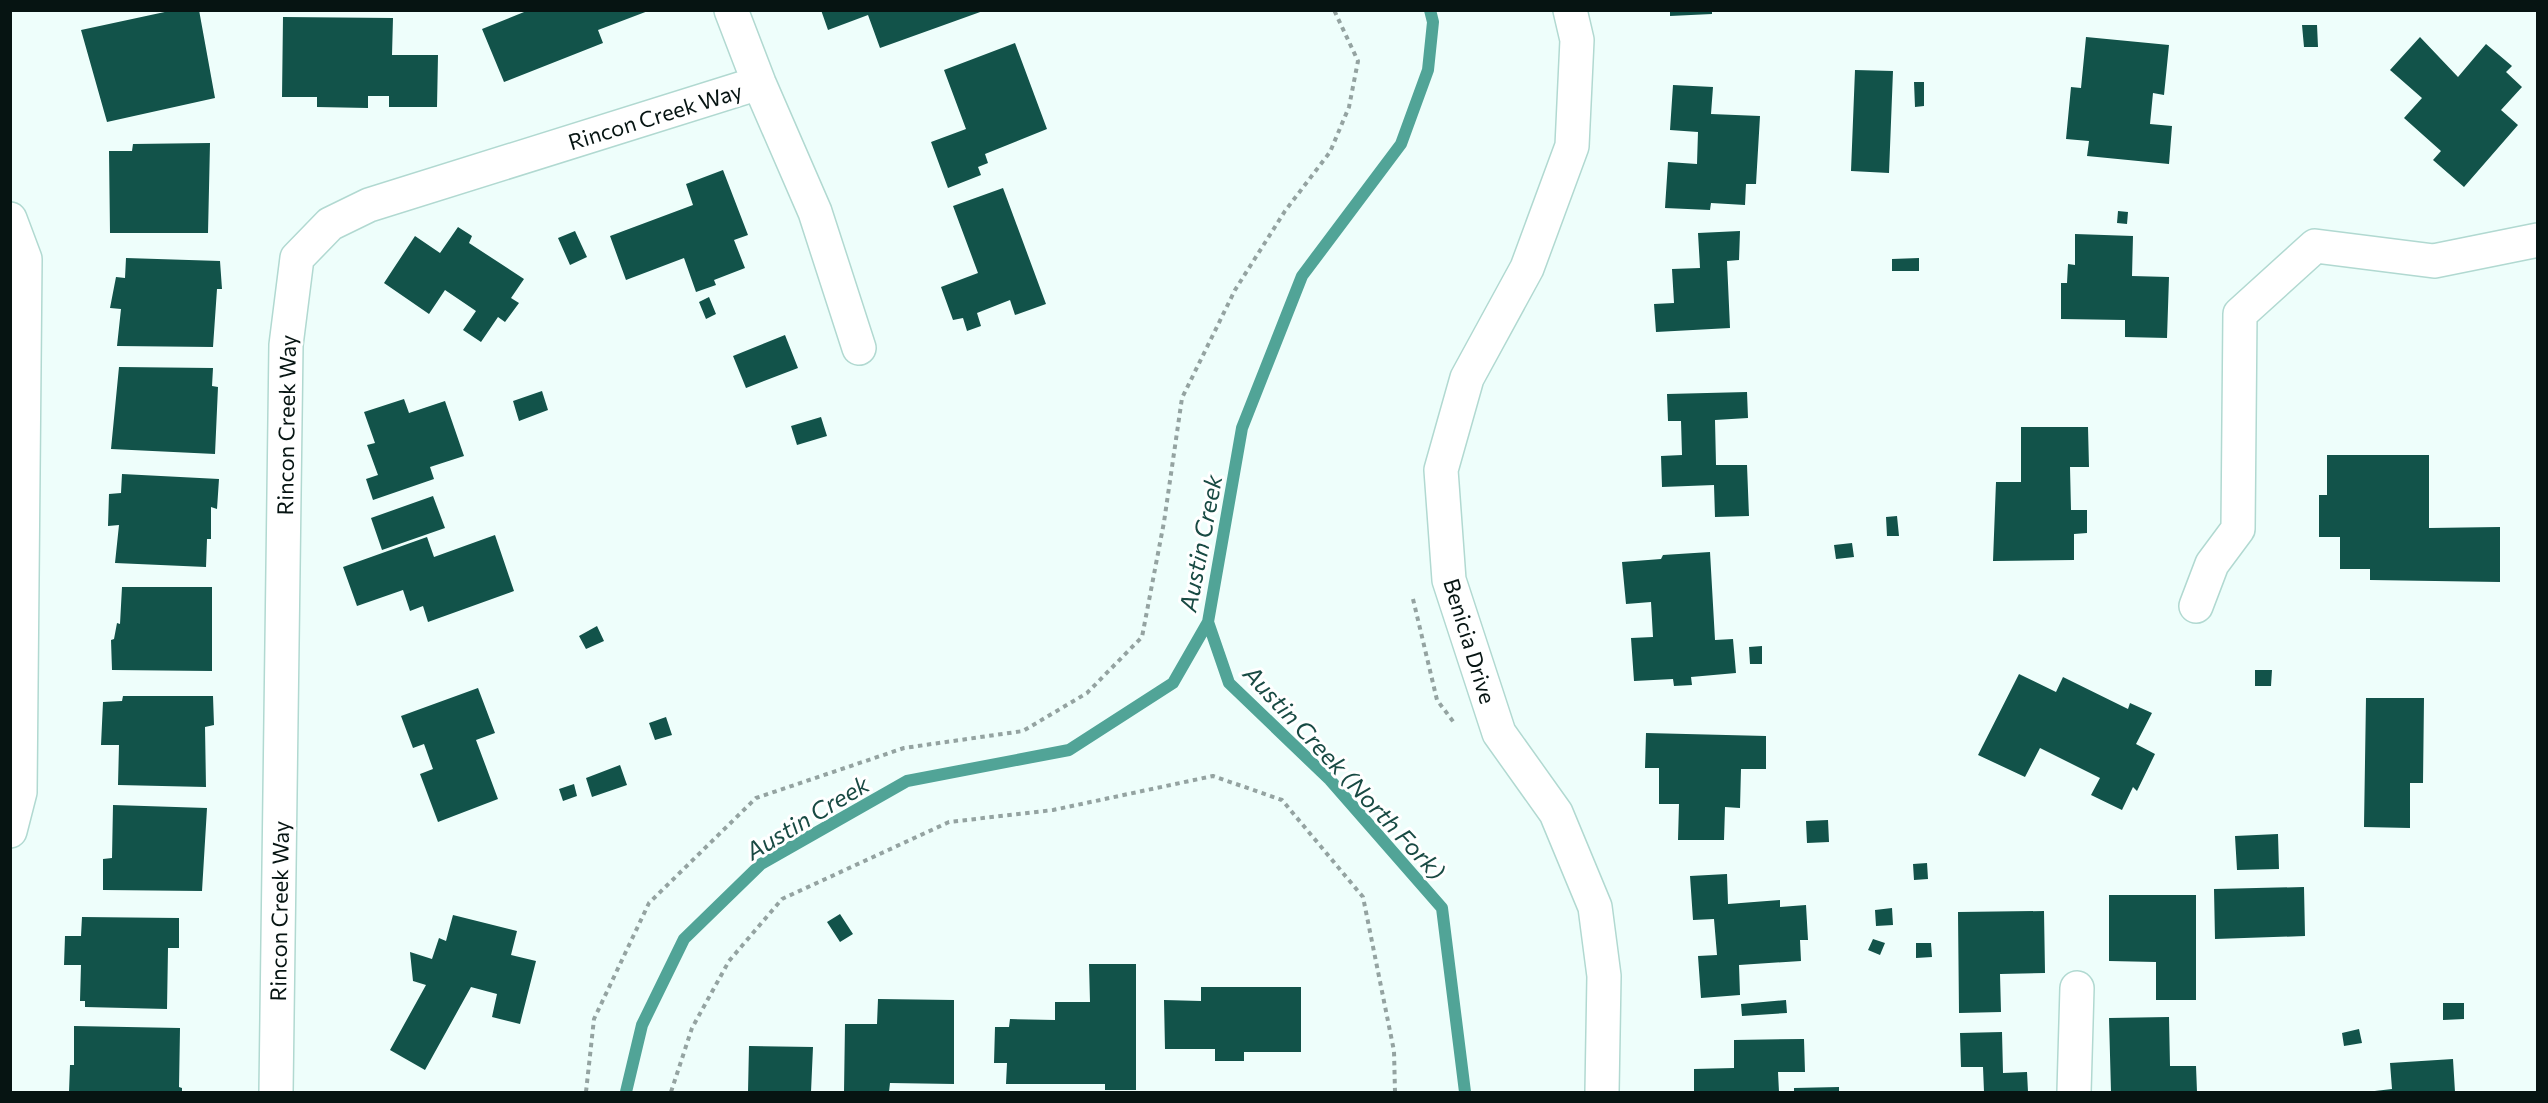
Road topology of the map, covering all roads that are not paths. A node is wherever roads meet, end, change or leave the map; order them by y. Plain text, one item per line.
1 (731, 10) edge
2 (1570, 10) edge
3 (759, 83) junction
4 (10, 219) edge
5 (2538, 240) edge
6 (859, 348) dead end
7 (17, 467) edge
8 (2196, 606) dead end
9 (10, 831) edge
10 (2077, 988) dead end
11 (276, 1092) edge
12 (1602, 1092) edge
13 (2074, 1092) edge

1 - 3 street, Rincon Creek Way
2 - 12 street, Benicia Drive
3 - 6 street, Rincon Creek Way
3 - 11 street, Rincon Creek Way
4 - 7 street
5 - 8 street
7 - 9 street
10 - 13 street

